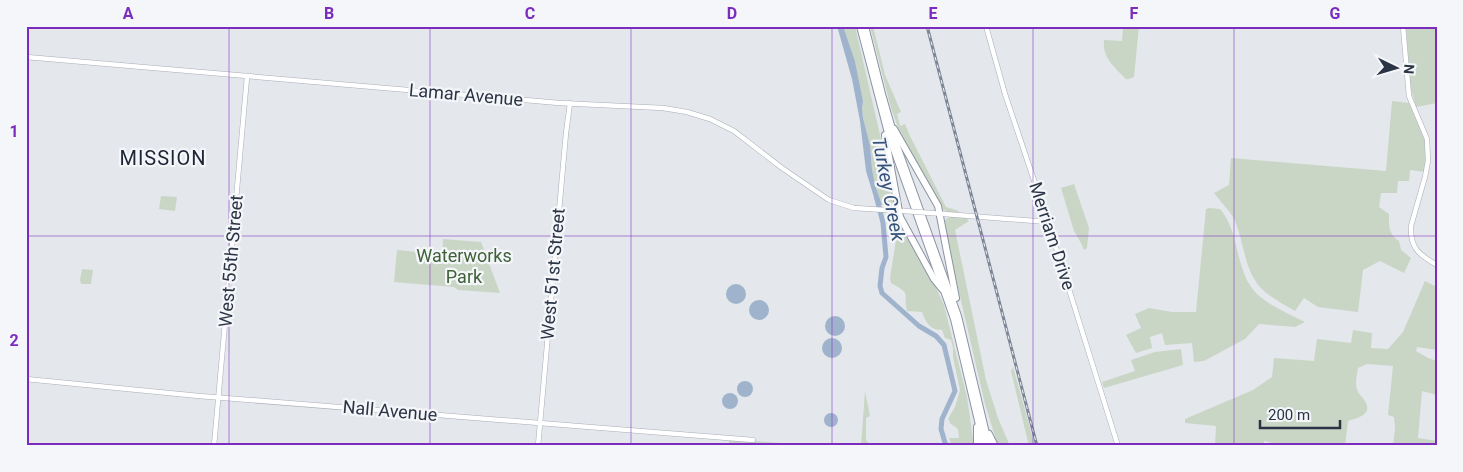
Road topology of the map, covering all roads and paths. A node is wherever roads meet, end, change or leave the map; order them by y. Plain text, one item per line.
1 (860, 26) edge
2 (865, 26) edge
3 (986, 26) edge
4 (1403, 26) edge
5 (26, 57) edge
6 (247, 77) junction
7 (570, 103) junction
8 (880, 106) junction
9 (888, 119) junction
10 (902, 211) junction
11 (935, 214) junction
12 (1048, 222) junction
13 (1437, 265) edge
14 (946, 295) junction
15 (958, 316) junction
16 (26, 380) edge
17 (218, 397) junction
18 (977, 415) junction
19 (539, 424) junction
20 (984, 424) junction
21 (753, 440) dead end
22 (214, 446) edge
23 (538, 446) edge
24 (976, 446) edge
25 (984, 446) edge
26 (989, 446) edge
27 (995, 446) edge
28 (1118, 446) edge

1 - 8 highway
2 - 9 highway
3 - 12 street, Merriam Drive
4 - 13 street
5 - 6 street, Lamar Avenue
6 - 7 street, Lamar Avenue
6 - 17 street, West 55th Street
7 - 10 street, Lamar Avenue
7 - 19 street, West 51st Street
8 - 10 highway
8 - 14 highway
9 - 11 highway
9 - 15 highway
10 - 11 street, Lamar Avenue, bridge
10 - 14 highway
11 - 12 street, Lamar Avenue
11 - 15 highway
12 - 28 street, Merriam Drive
14 - 18 highway
15 - 20 highway
16 - 17 street, Nall Avenue
17 - 19 street, Nall Avenue
17 - 22 street, West 55th Street
18 - 24 highway
18 - 25 highway
19 - 21 street, Nall Avenue
19 - 23 street, West 51st Street
20 - 26 highway
20 - 27 highway

